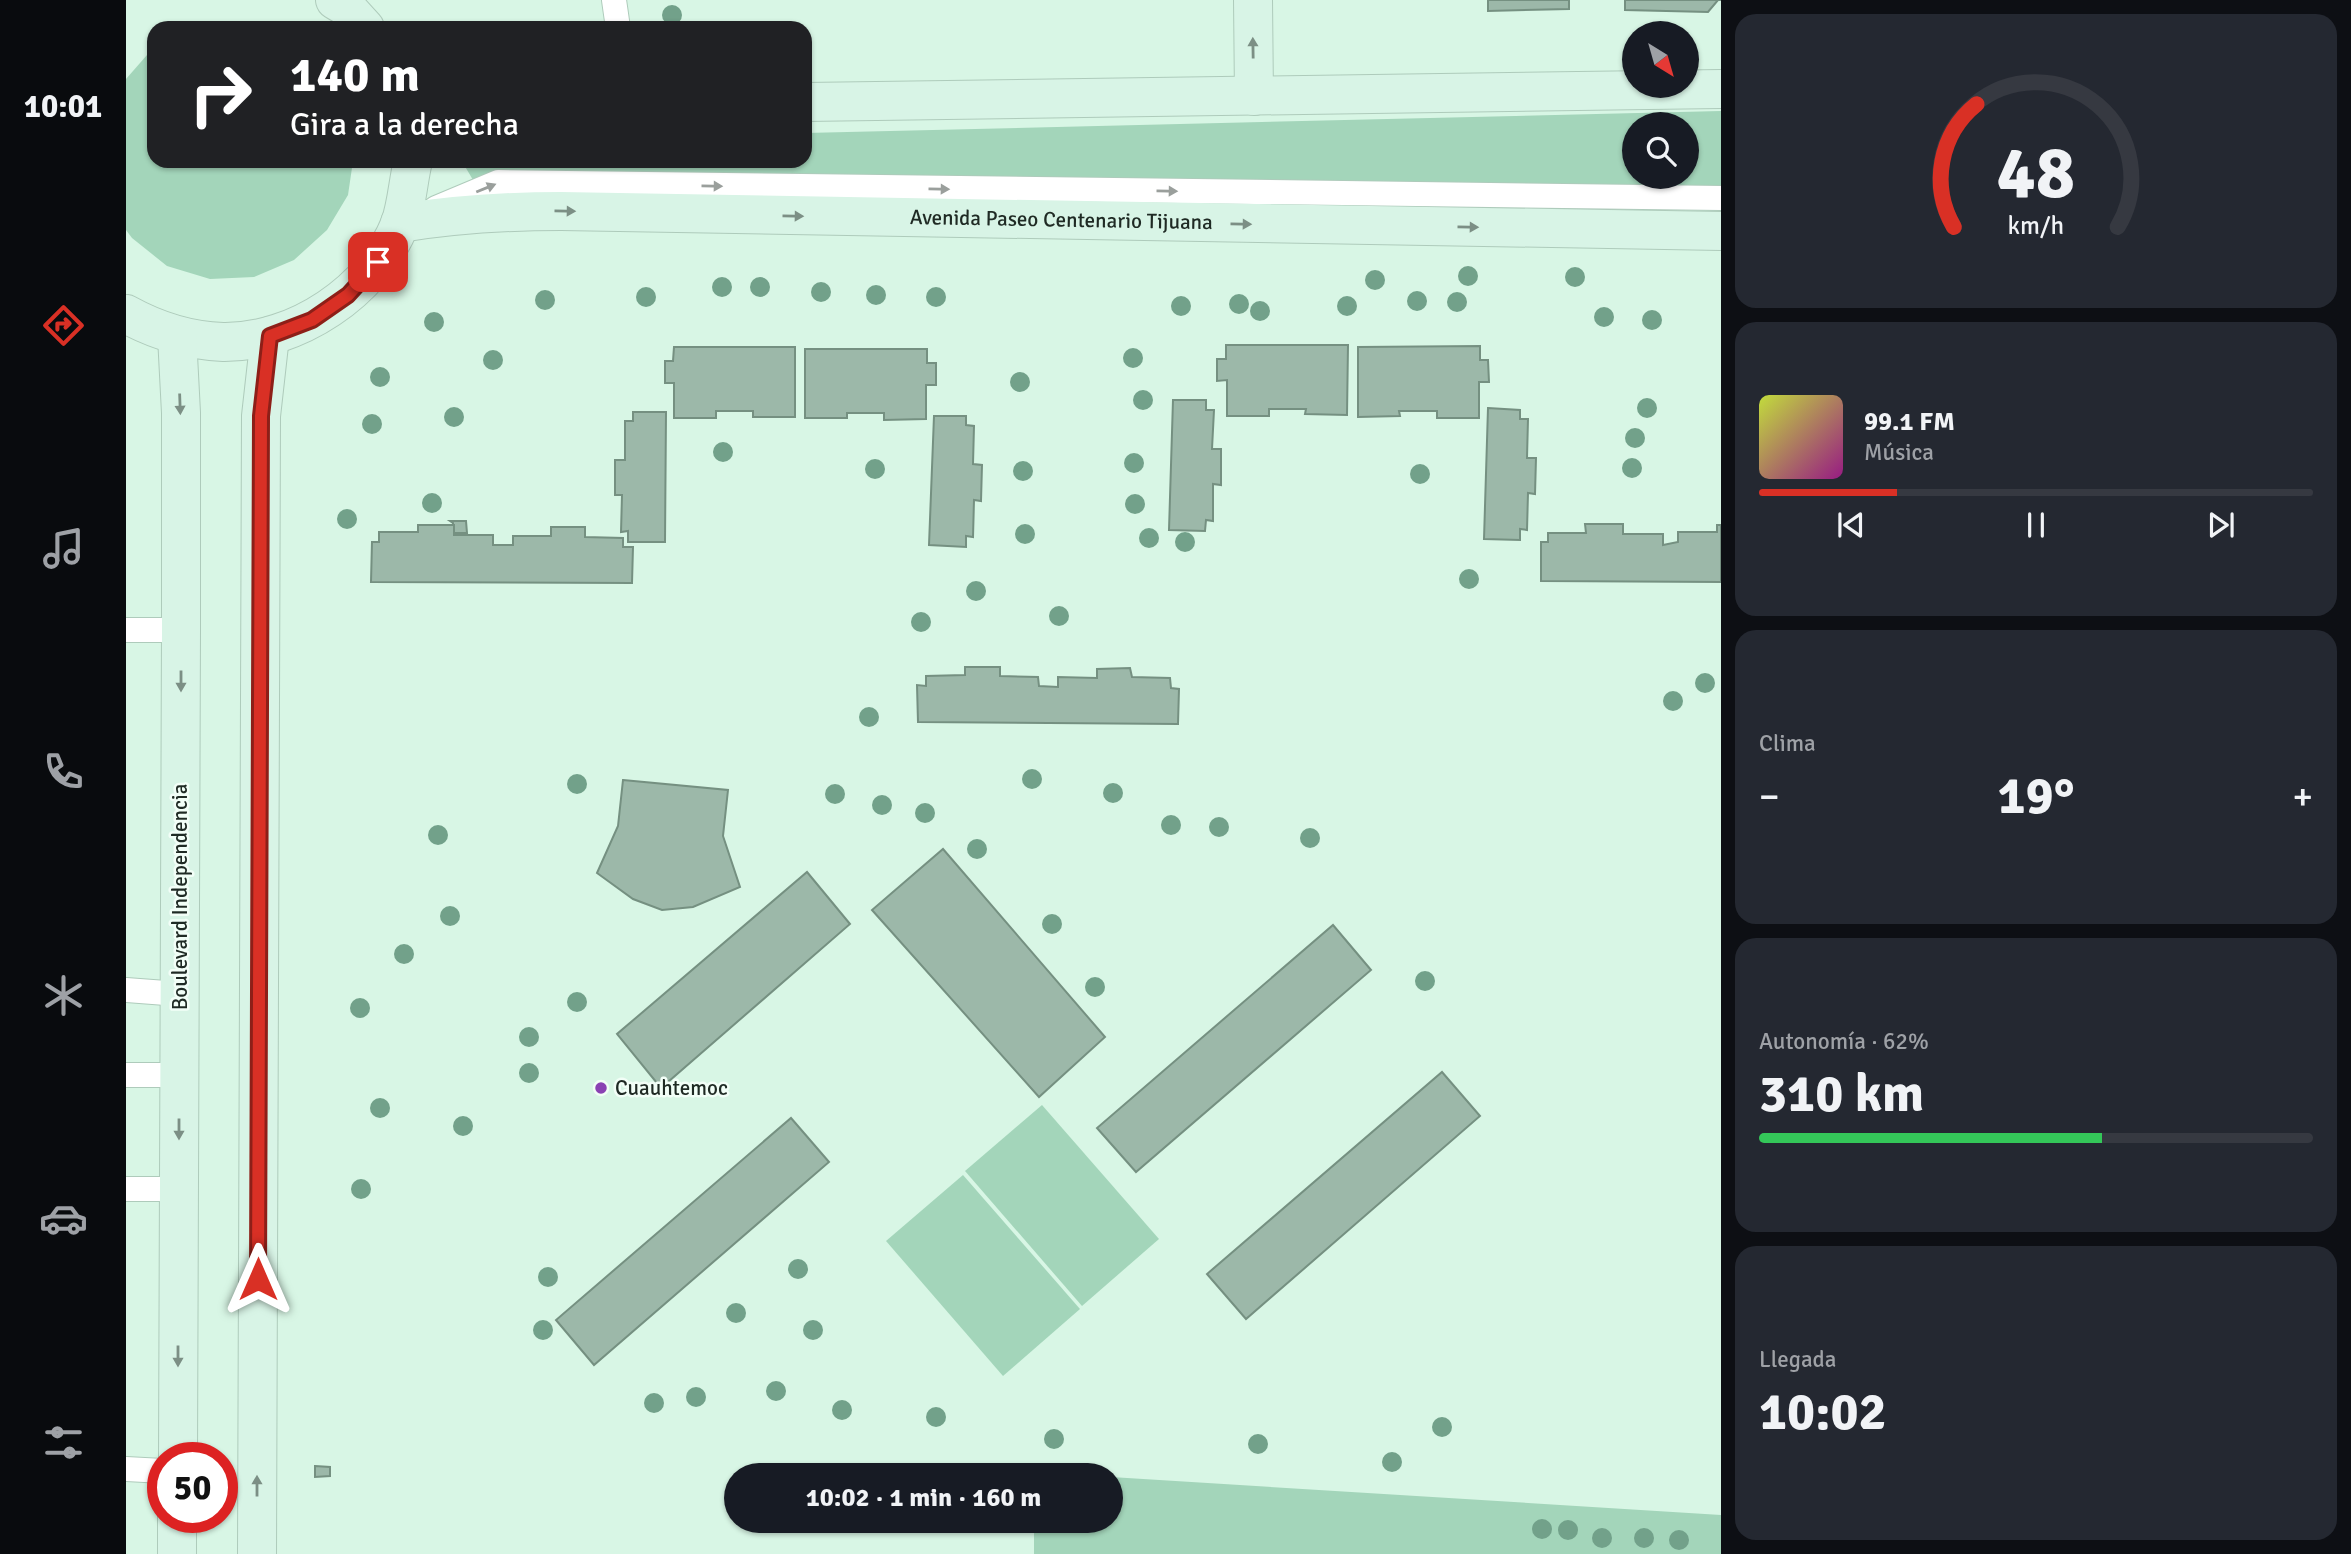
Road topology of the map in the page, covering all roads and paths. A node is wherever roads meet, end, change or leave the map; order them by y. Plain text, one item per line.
1 (335, 0) edge
2 (614, 0) edge
3 (1253, 0) edge
4 (359, 21) edge
5 (617, 21) edge
6 (1721, 89) edge
7 (1254, 96) junction
8 (812, 102) edge
9 (1721, 107) edge
10 (812, 120) edge
11 (411, 168) edge
12 (1721, 198) edge
13 (400, 223) junction
14 (1721, 231) edge
15 (126, 314) edge
16 (177, 336) junction
17 (270, 336) junction
18 (126, 630) edge
19 (181, 630) junction
20 (126, 990) edge
21 (179, 994) junction
22 (126, 1075) edge
23 (179, 1075) junction
24 (126, 1189) edge
25 (179, 1189) junction
26 (178, 1442) edge
27 (126, 1469) edge
28 (147, 1470) edge
29 (177, 1533) edge
30 (177, 1554) edge
31 (257, 1554) edge

1 - 4 main road
2 - 5 lane
7 -> 3 main road
6 - 7 main road
7 - 8 main road
9 - 10 lane
11 - 13 main road
13 -> 12 lane
13 -> 14 main road, Avenida Paseo Centenario Tijuana
13 - 17 main road
15 - 16 main road
16 - 17 main road
16 -> 19 main road, Boulevard Independencia
31 -> 17 main road
18 - 19 lane
19 -> 21 main road, Boulevard Independencia
20 - 21 lane
21 - 23 main road, Boulevard Independencia
22 - 23 lane
23 -> 25 main road, Boulevard Independencia
24 - 25 lane
25 -> 26 main road, Boulevard Independencia
27 - 28 lane
29 - 30 main road

